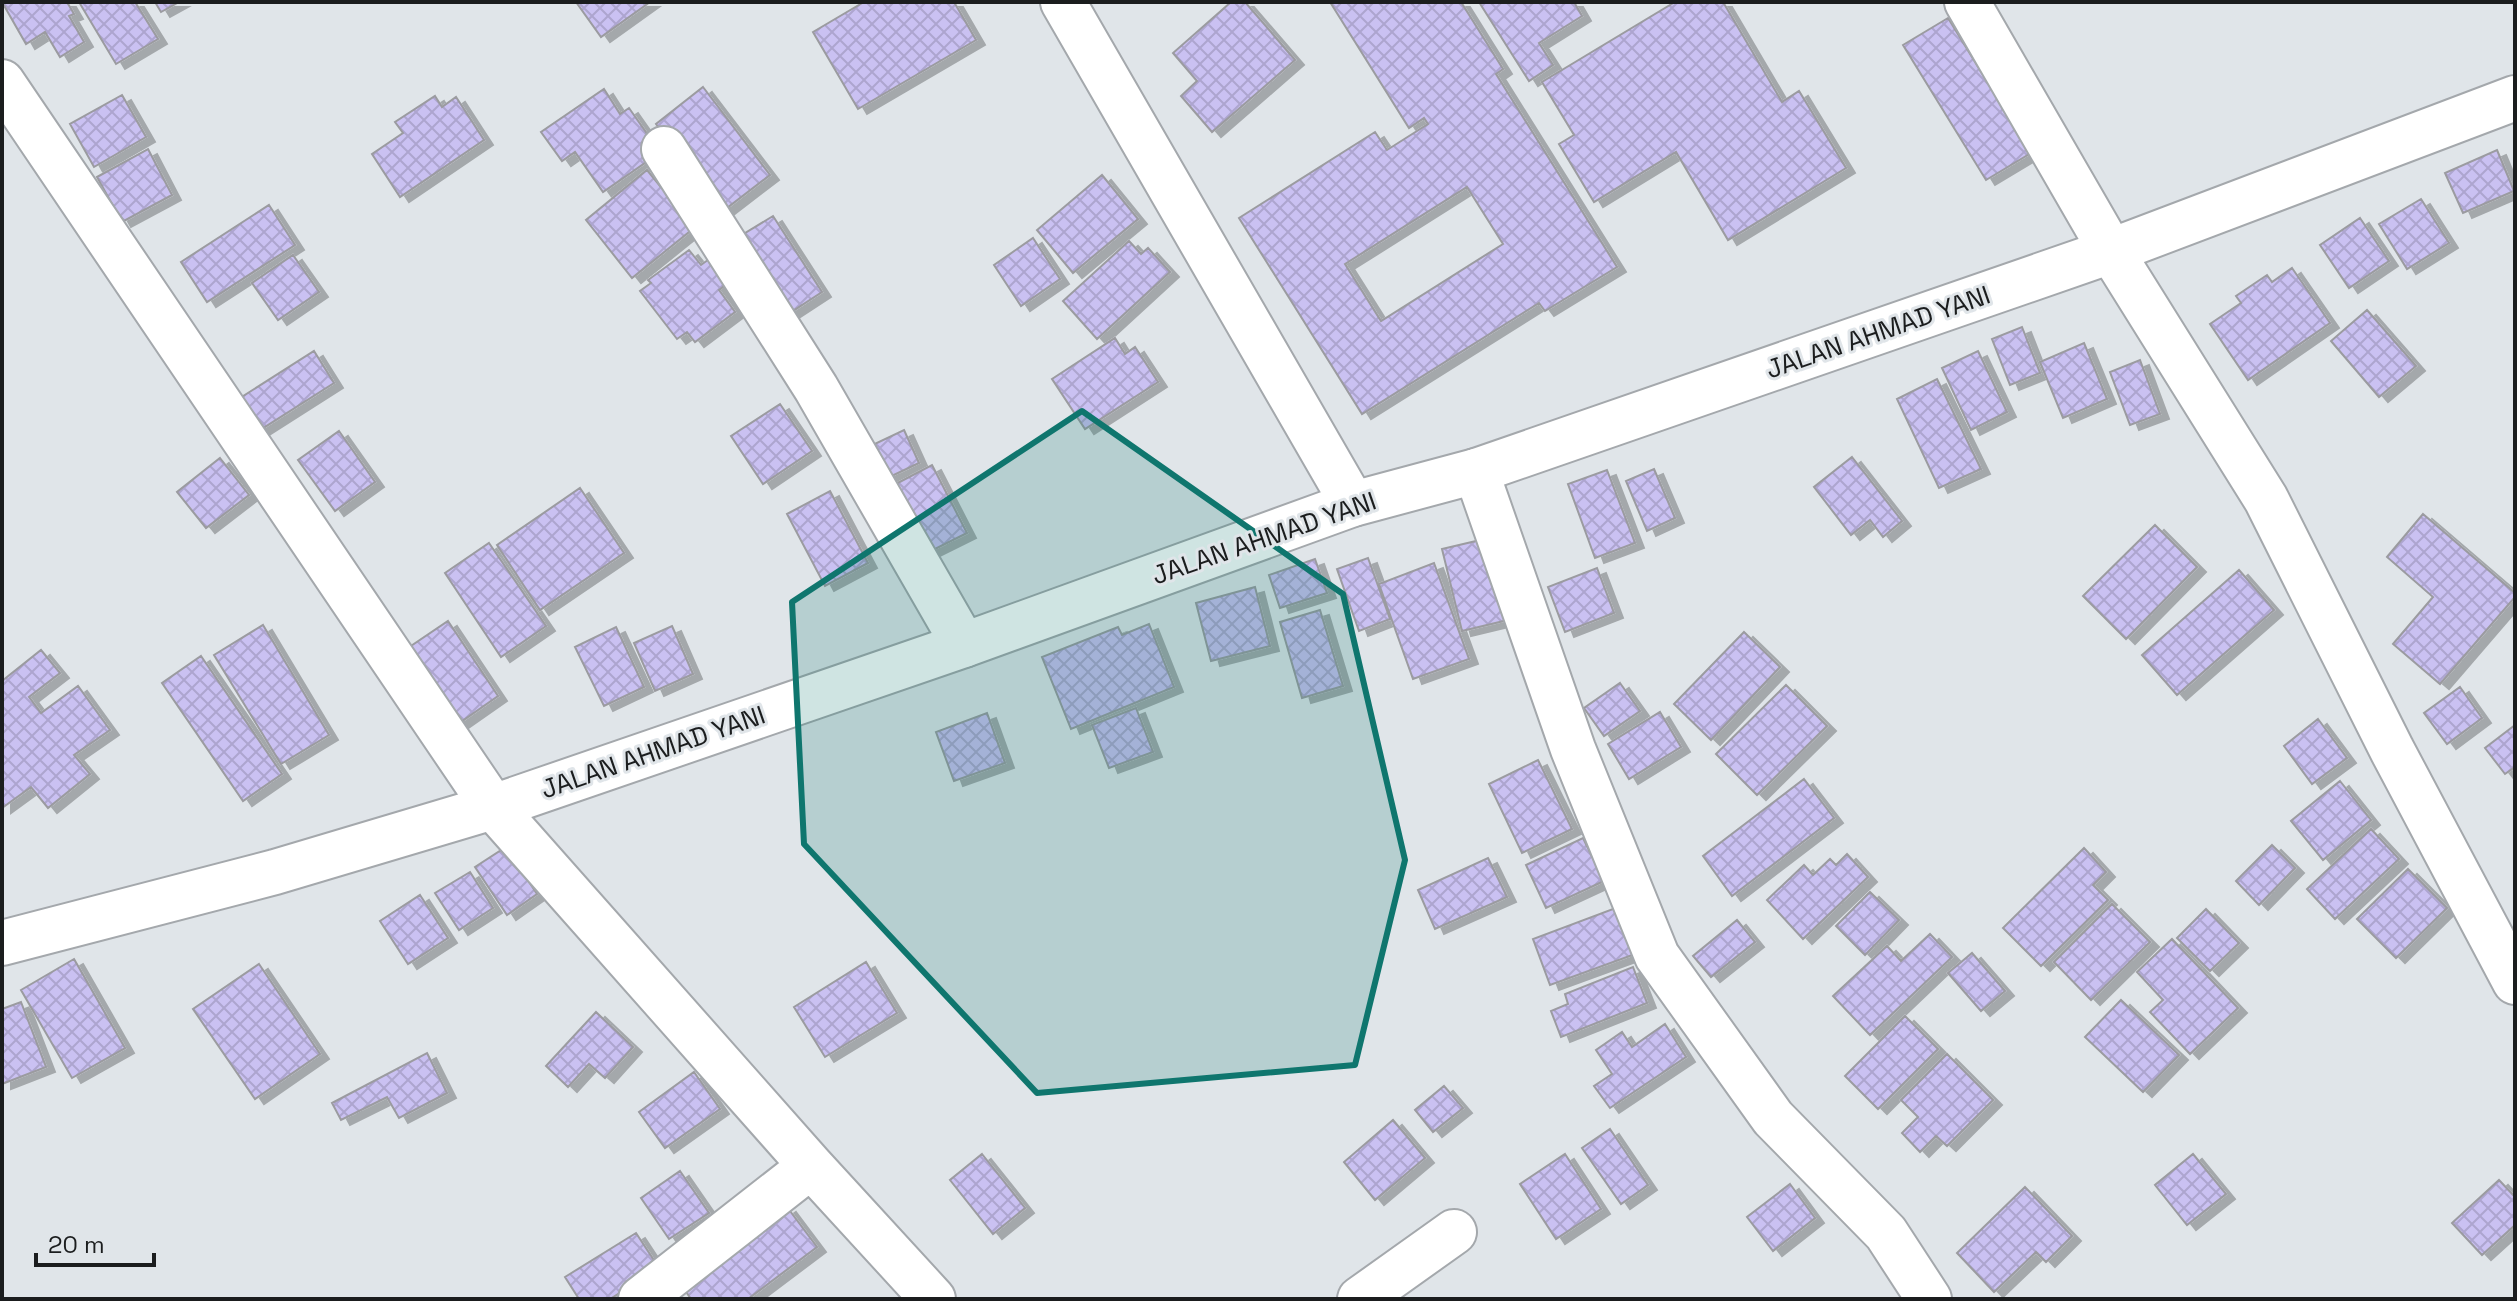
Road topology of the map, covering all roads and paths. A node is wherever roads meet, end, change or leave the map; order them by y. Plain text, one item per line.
1 (1063, 2) edge
2 (1967, 2) edge
3 (2, 82) edge
4 (2515, 98) edge
5 (664, 149) dead end
6 (2111, 251) junction
7 (1476, 471) junction
8 (1353, 504) junction
9 (964, 645) junction
10 (493, 807) junction
11 (2, 943) edge
12 (2515, 982) edge
13 (811, 1166) junction
14 (1454, 1232) dead end
15 (641, 1299) edge
16 (933, 1299) edge
17 (1360, 1299) edge
18 (1929, 1299) edge

1 - 8 main road
2 - 6 main road
3 - 10 main road
4 - 6 main road, JALAN AHMAD YANI
5 - 9 main road
6 - 7 main road, JALAN AHMAD YANI
6 - 12 main road
7 - 8 main road, JALAN AHMAD YANI
7 - 18 main road
8 - 9 main road, JALAN AHMAD YANI
9 - 10 main road, JALAN AHMAD YANI
10 - 11 main road, JALAN AHMAD YANI
10 - 13 main road
13 - 15 main road
13 - 16 main road
14 - 17 main road

